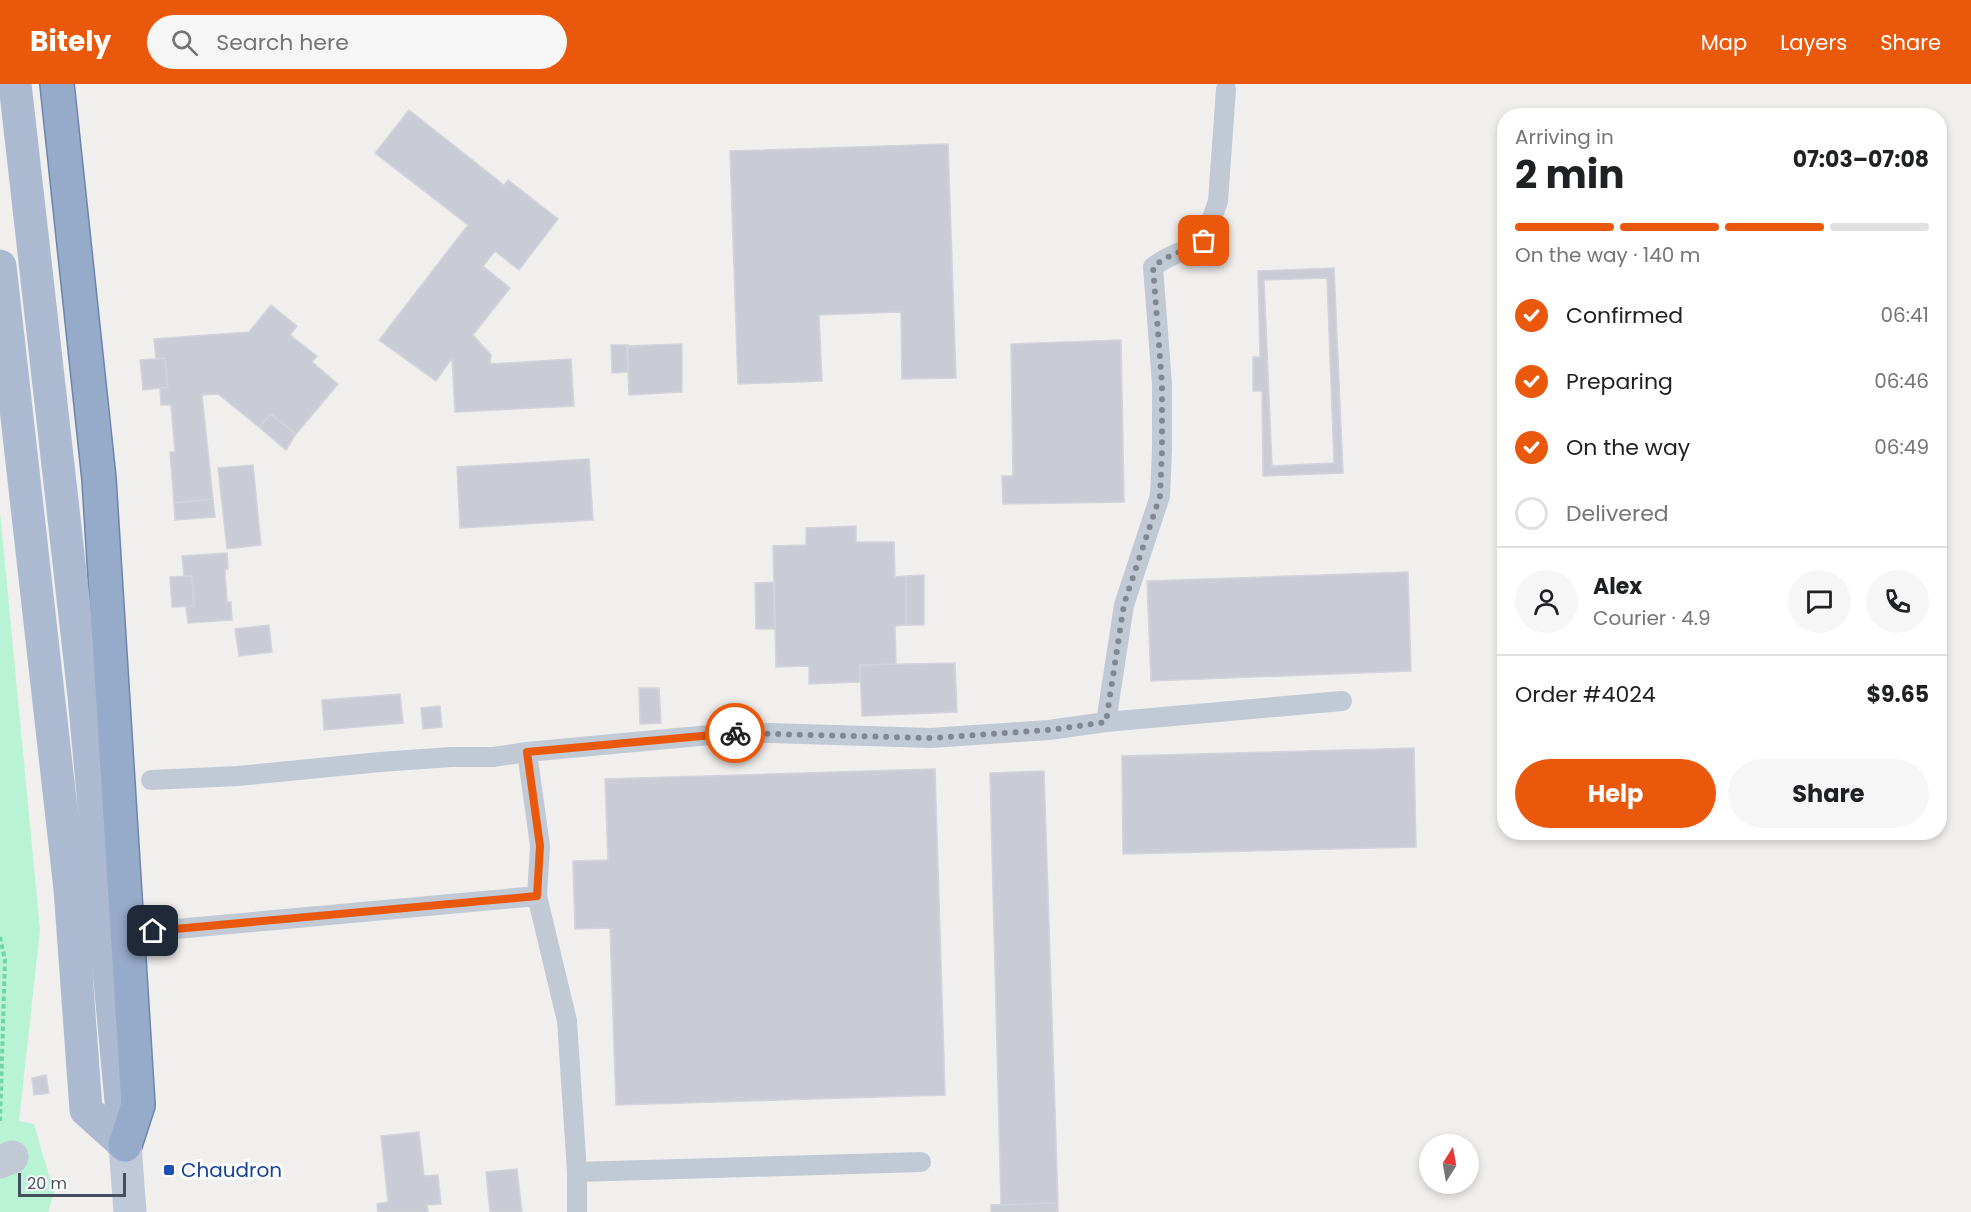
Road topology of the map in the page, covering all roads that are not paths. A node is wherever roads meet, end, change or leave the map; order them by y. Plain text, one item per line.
1 (15, 84) edge
2 (57, 84) edge
3 (1226, 89) dead end
4 (0, 266) edge
5 (1342, 701) dead end
6 (1106, 722) junction
7 (527, 752) junction
8 (151, 780) dead end
9 (537, 896) junction
10 (153, 931) dead end
11 (125, 1144) junction
12 (921, 1162) dead end
13 (577, 1172) junction
14 (130, 1212) edge
15 (577, 1212) edge

1 - 11 main road
2 - 11 highway
3 - 6 lane
4 - 11 main road
5 - 6 lane
6 - 7 lane
7 - 8 lane
7 - 9 lane
9 - 10 lane
9 - 13 lane
11 - 14 main road
12 - 13 lane
13 - 15 lane

